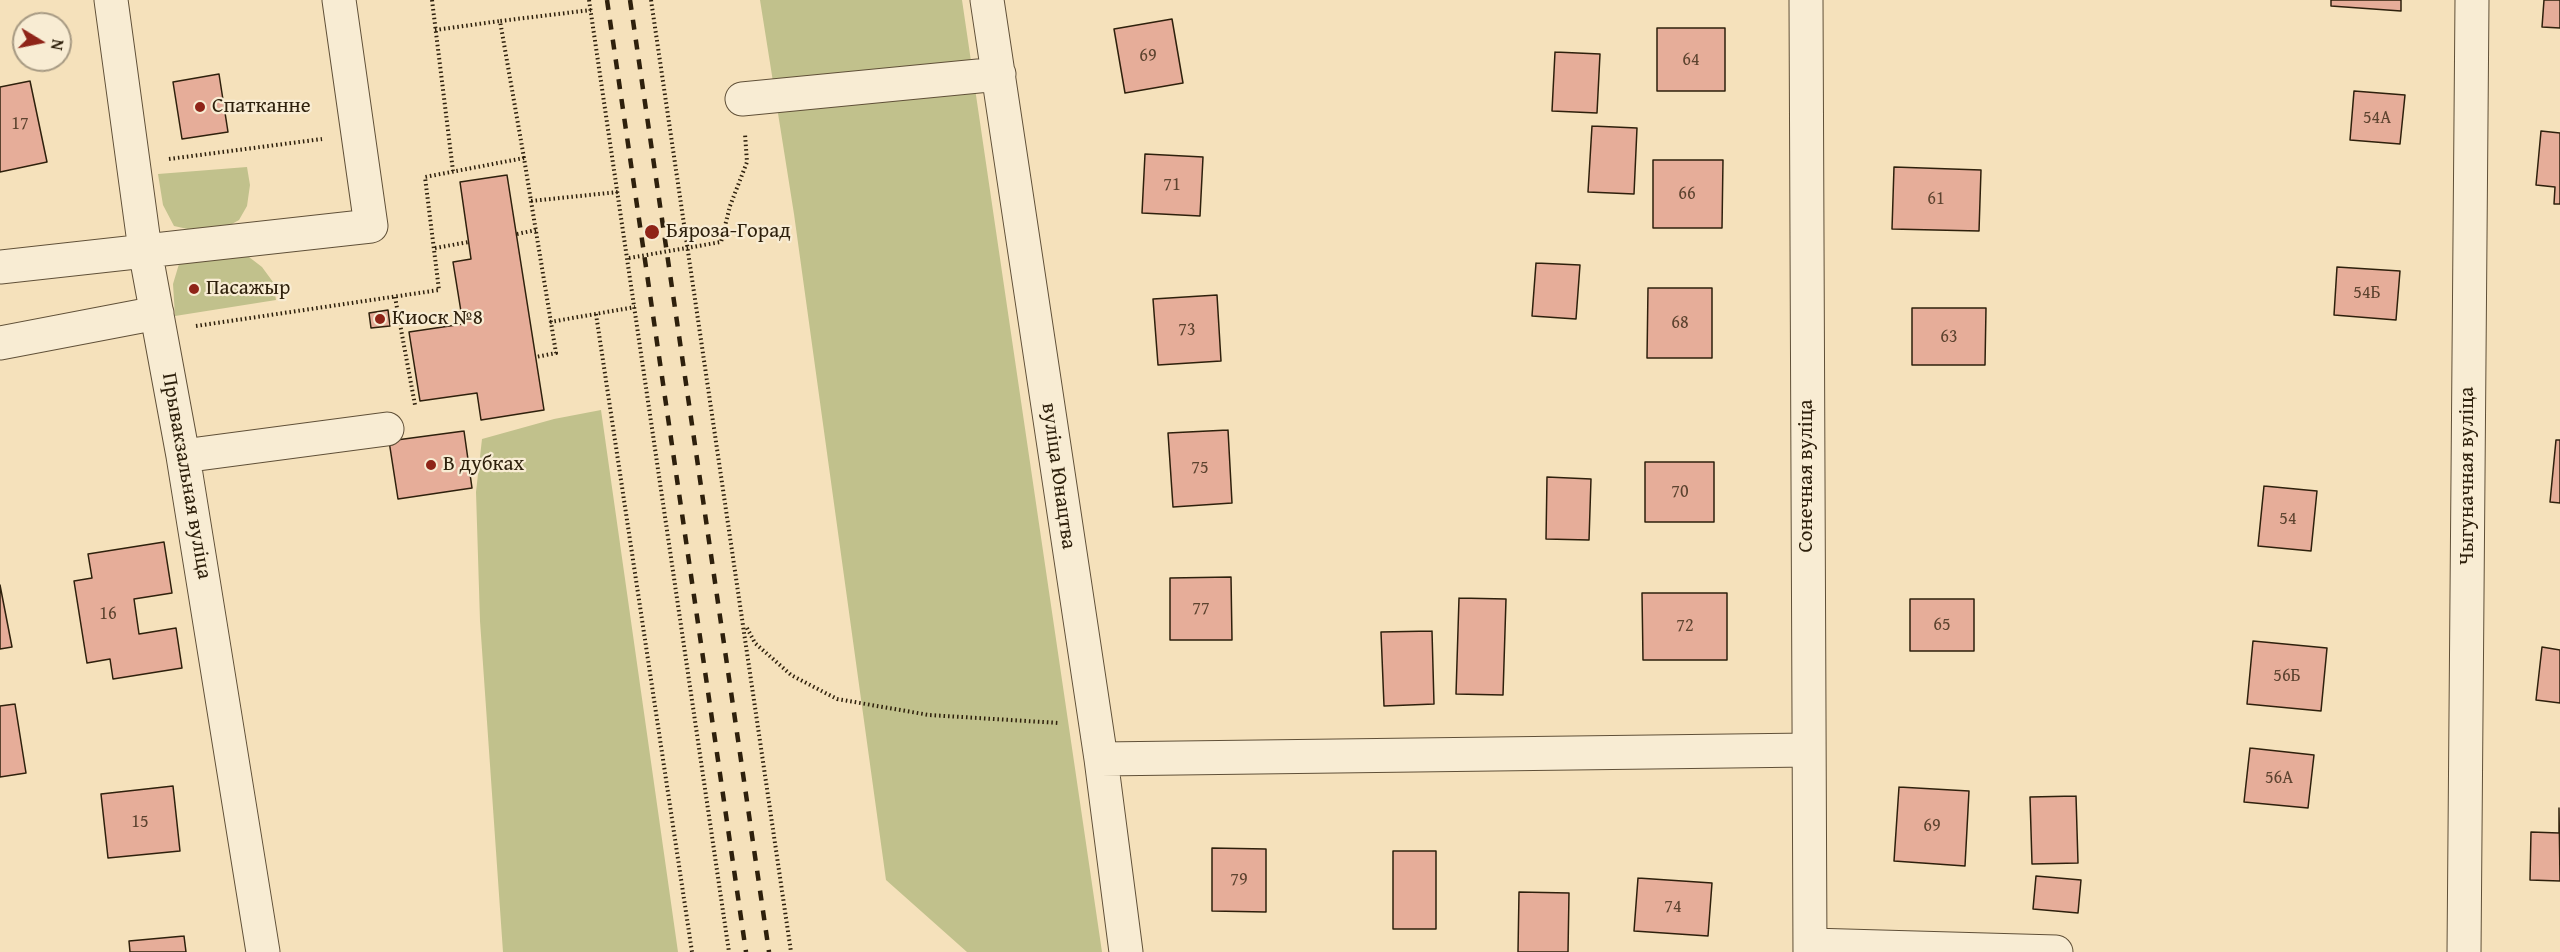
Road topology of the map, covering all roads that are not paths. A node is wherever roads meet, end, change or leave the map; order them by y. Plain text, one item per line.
1 (111, 0) edge
2 (339, 0) edge
3 (987, 0) edge
4 (1806, 0) edge
5 (2472, 0) edge
6 (999, 74) junction
7 (742, 99) road end
8 (145, 250) junction
9 (0, 267) edge
10 (159, 322) junction
11 (0, 343) edge
12 (387, 429) dead end
13 (183, 456) junction
14 (1809, 750) junction
15 (1101, 759) junction
16 (1811, 949) edge
17 (263, 952) edge
18 (1126, 952) edge
19 (2056, 952) edge
20 (2464, 952) edge

1 - 8 street, Прывакзальная вуліца
2 - 8 street
3 - 6 street, вуліца Юнацтва
4 - 14 street, Сонечная вуліца
5 - 20 street, Чыгуначная вуліца
6 - 7 street
6 - 15 street, вуліца Юнацтва
8 - 9 street
8 - 10 street, Прывакзальная вуліца
10 - 11 street
10 - 13 street, Прывакзальная вуліца
12 - 13 street
13 - 17 street, Прывакзальная вуліца
14 - 15 street
14 - 16 street, Сонечная вуліца
15 - 18 street, вуліца Юнацтва
16 - 19 street

